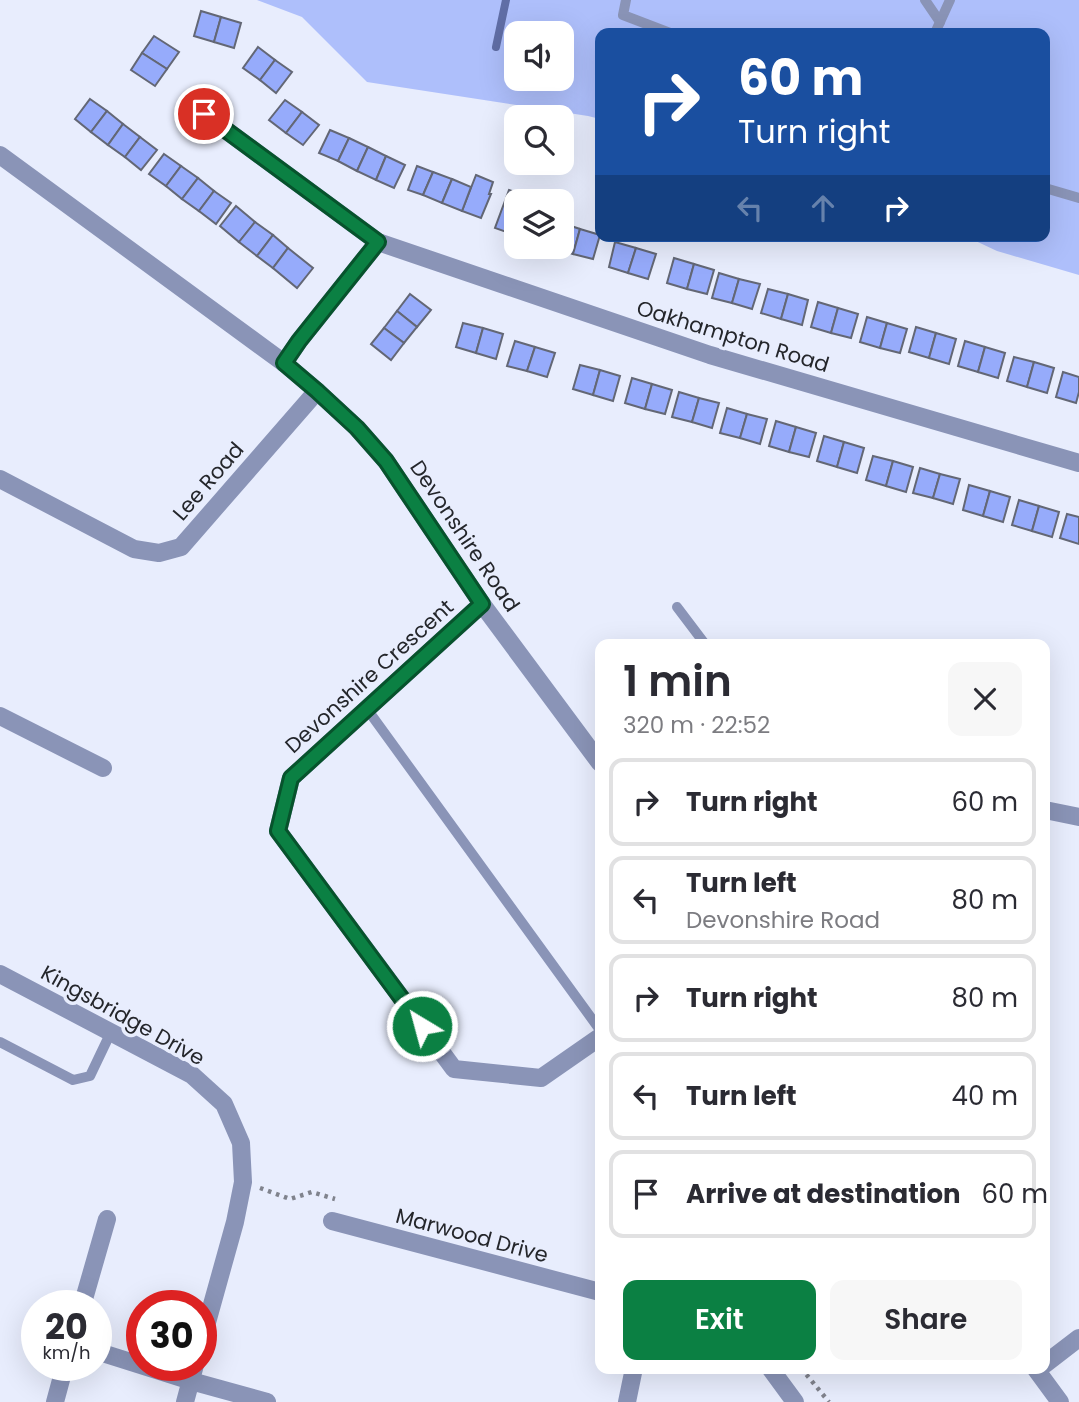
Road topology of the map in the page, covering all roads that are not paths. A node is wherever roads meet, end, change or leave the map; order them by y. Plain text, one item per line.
1 (626, 0) edge
2 (926, 0) edge
3 (950, 0) edge
4 (940, 22) junction
5 (657, 28) edge
6 (937, 28) edge
7 (204, 114) dead end
8 (0, 155) edge
9 (1050, 189) edge
10 (1079, 198) edge
11 (378, 242) junction
12 (284, 363) junction
13 (317, 391) junction
14 (1079, 463) edge
15 (0, 479) edge
16 (482, 604) junction
17 (677, 607) dead end
18 (701, 639) edge
19 (367, 709) junction
20 (0, 716) edge
21 (595, 756) edge
22 (103, 768) dead end
23 (1050, 811) edge
24 (1079, 817) edge
25 (0, 974) edge
26 (595, 1023) edge
27 (111, 1032) junction
28 (595, 1040) edge
29 (0, 1042) edge
30 (107, 1219) dead end
31 (332, 1222) dead end
32 (87, 1290) edge
33 (216, 1290) edge
34 (595, 1292) edge
35 (1079, 1338) edge
36 (1050, 1360) edge
37 (633, 1374) edge
38 (774, 1374) edge
39 (1043, 1374) edge
40 (61, 1381) edge
41 (191, 1381) edge
42 (213, 1381) edge
43 (55, 1402) edge
44 (185, 1402) edge
45 (267, 1402) edge
46 (628, 1402) edge
47 (795, 1402) edge
48 (1060, 1402) edge

1 - 5 lane
2 - 4 lane
3 - 4 lane
4 - 6 lane
7 - 11 street, Oakhampton Road
8 - 12 street, Devonshire Road
9 - 10 lane
11 - 12 street
11 - 14 street, Oakhampton Road
12 - 13 street, Devonshire Road
13 - 15 street, Lee Road
13 - 16 street, Devonshire Road
16 - 19 street, Devonshire Crescent
16 - 21 street, Devonshire Road
17 - 18 lane
19 - 26 lane
19 - 28 street, Devonshire Crescent
20 - 22 street
23 - 24 street
25 - 27 street, Kingsbridge Drive
27 - 29 lane
27 - 33 street, Kingsbridge Drive
30 - 32 street
31 - 34 street, Marwood Drive
35 - 36 street
37 - 46 street
38 - 47 street
39 - 48 street
40 - 43 street
41 - 44 street
42 - 45 street

